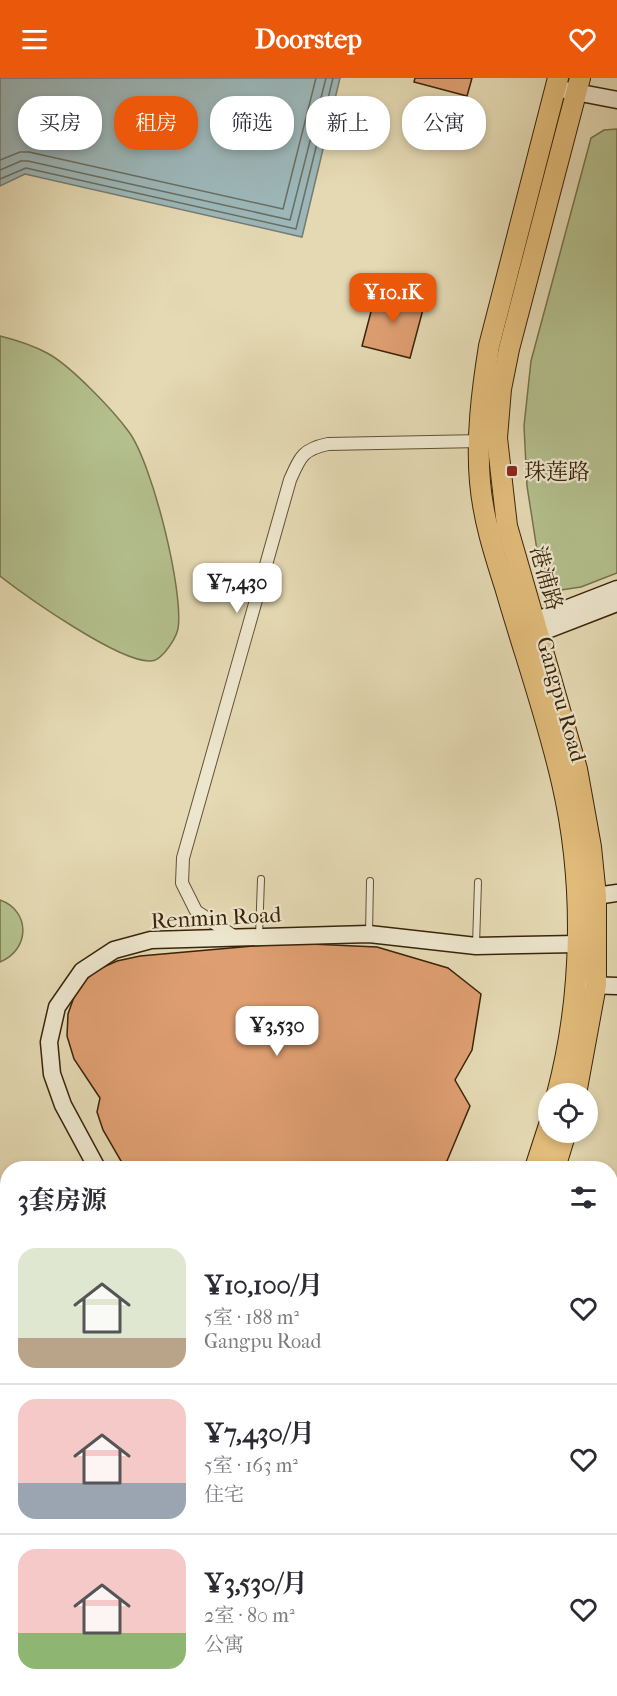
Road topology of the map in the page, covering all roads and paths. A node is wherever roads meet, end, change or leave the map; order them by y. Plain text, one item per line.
1 (557, 83) edge
2 (578, 85) edge
3 (617, 100) edge
4 (481, 441) junction
5 (617, 589) edge
6 (617, 603) edge
7 (530, 629) junction
8 (261, 879) dead end
9 (370, 881) dead end
10 (478, 882) dead end
11 (617, 893) edge
12 (596, 896) junction
13 (577, 904) junction
14 (369, 934) junction
15 (259, 936) junction
16 (235, 937) junction
17 (577, 944) junction
18 (476, 945) junction
19 (576, 985) junction
20 (596, 986) junction
21 (617, 986) edge
22 (559, 1083) edge
23 (578, 1083) edge
24 (543, 1143) edge
25 (563, 1143) edge
26 (93, 1161) edge
27 (537, 1161) edge
28 (557, 1161) edge

1 - 2 main road
1 - 4 main road, Gangpu Road
2 - 3 main road
2 - 7 main road, 港浦路
4 - 7 main road, Gangpu Road
4 - 16 street
5 - 7 main road
6 - 7 main road
7 - 12 main road, 港浦路
7 - 13 main road, Gangpu Road
8 - 15 lane
9 - 14 lane
10 - 18 lane
11 - 12 main road
12 - 13 main road
12 - 20 main road, 港浦路
13 - 17 main road, Gangpu Road
14 - 15 main road, Renmin Road
14 - 18 main road, Renmin Road
15 - 16 main road, Renmin Road
16 - 26 main road, Renmin Road
17 - 18 main road, Renmin Road
17 - 19 main road, Gangpu Road
19 - 20 main road
19 - 22 main road, Gangpu Road
20 - 21 main road
20 - 23 main road, 港浦路
24 - 27 main road
25 - 28 main road

